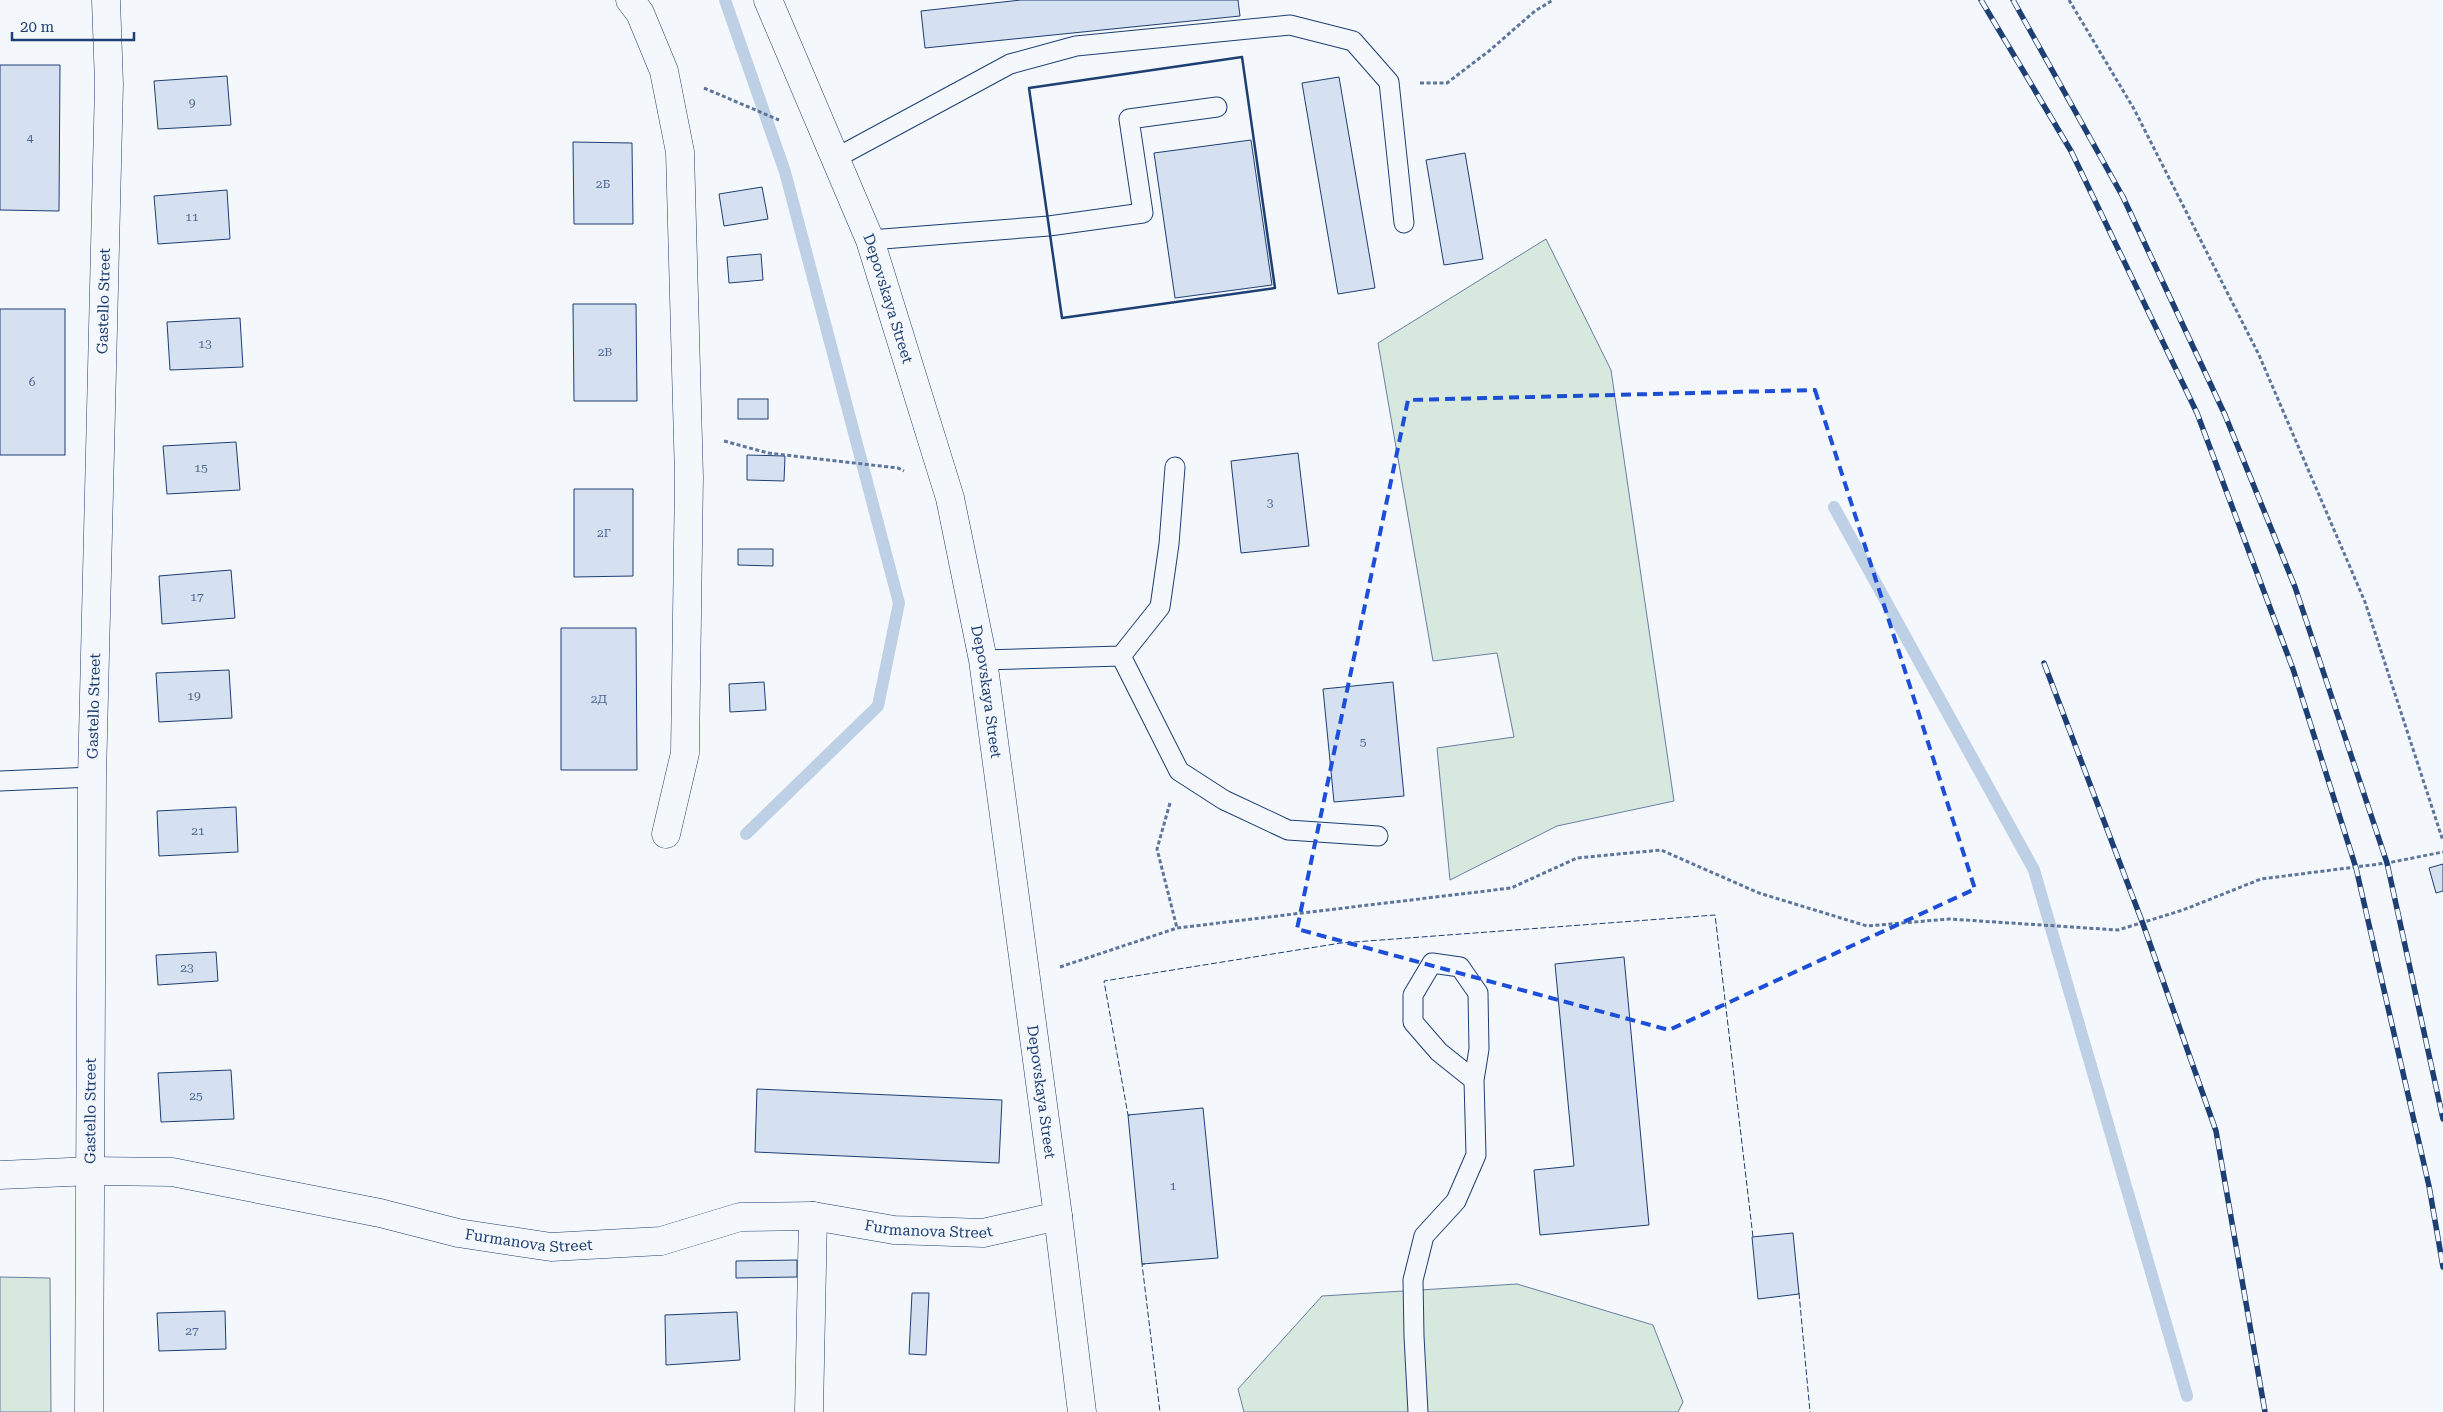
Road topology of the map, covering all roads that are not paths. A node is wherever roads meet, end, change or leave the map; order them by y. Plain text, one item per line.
1 (106, 0) edge
2 (630, 0) edge
3 (768, 0) edge
4 (1217, 107) dead end
5 (830, 149) junction
6 (1404, 223) dead end
7 (870, 240) junction
8 (1174, 467) dead end
9 (1121, 656) junction
10 (983, 660) junction
11 (92, 777) junction
12 (0, 781) edge
13 (666, 834) dead end
14 (1378, 836) dead end
15 (1474, 1080) junction
16 (92, 1171) junction
17 (0, 1175) edge
18 (813, 1216) junction
19 (1058, 1216) junction
20 (89, 1412) edge
21 (809, 1412) edge
22 (1082, 1412) edge
23 (1418, 1412) edge

1 - 11 street, Gastello Street
2 - 13 street
3 - 5 street, Depovskaya Street
4 - 7 lane
5 - 6 lane
5 - 7 street, Depovskaya Street
7 - 10 street, Depovskaya Street
8 - 9 lane
9 - 10 lane
9 - 14 lane
10 - 19 street, Depovskaya Street
11 - 12 lane
11 - 16 street, Gastello Street
15 - 15 lane
15 - 23 lane
16 - 17 street, Furmanova Street
16 - 18 street, Furmanova Street
16 - 20 street, Gastello Street
18 - 19 street, Furmanova Street
18 - 21 street
19 - 22 street, Depovskaya Street

